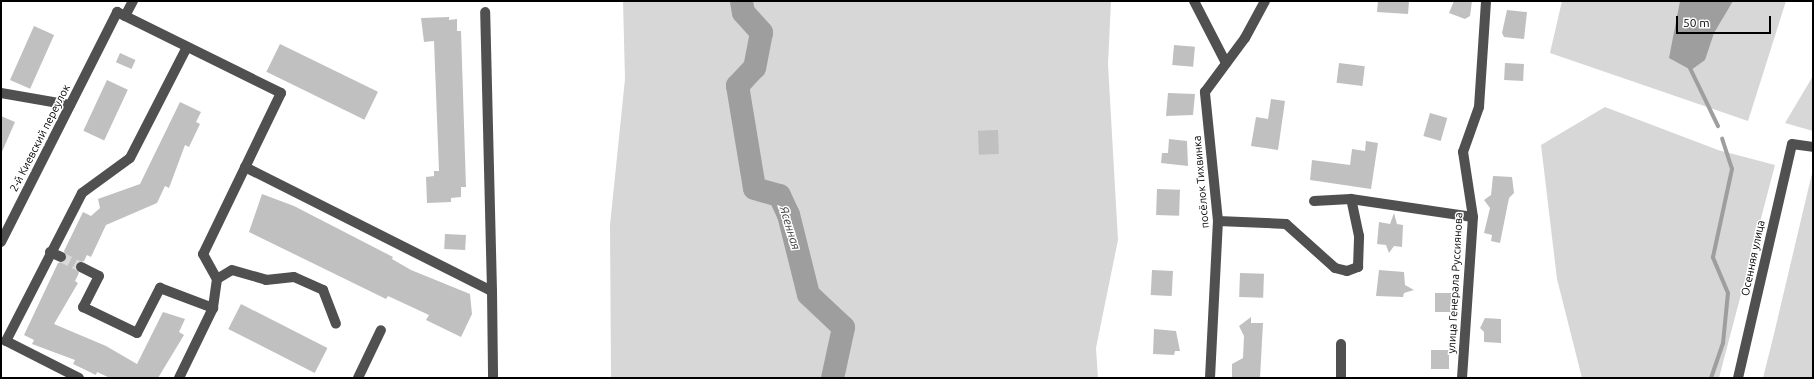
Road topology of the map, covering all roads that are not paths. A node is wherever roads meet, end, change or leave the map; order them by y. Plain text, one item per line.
1 (133, 1) edge
2 (1194, 1) edge
3 (1265, 1) edge
4 (1486, 1) edge
5 (485, 12) dead end
6 (125, 16) junction
7 (187, 46) junction
8 (1226, 63) junction
9 (1, 93) edge
10 (70, 105) junction
11 (1813, 147) edge
12 (245, 167) junction
13 (1351, 199) junction
14 (1314, 201) dead end
15 (1473, 217) junction
16 (1218, 221) junction
17 (1, 242) edge
18 (50, 252) junction
19 (61, 257) tunnel mouth
20 (81, 267) tunnel mouth
21 (217, 280) junction
22 (492, 291) junction
23 (213, 308) junction
24 (336, 324) dead end
25 (381, 330) dead end
26 (1341, 344) dead end
27 (79, 378) edge
28 (179, 378) edge
29 (358, 378) edge
30 (494, 378) edge
31 (1210, 378) edge
32 (1341, 378) edge
33 (1462, 378) edge
34 (1738, 378) edge

1 - 6 street
2 - 8 street
3 - 8 street, посёлок Тихвинка
4 - 15 street, улица Генерала Руссиянова
5 - 22 street
6 - 7 street
6 - 10 street, 2-й Киевский переулок
7 - 12 street
7 - 18 street
8 - 16 street, посёлок Тихвинка
9 - 10 street
10 - 17 street, 2-й Киевский переулок
11 - 34 street, Осенняя улица
12 - 21 street
12 - 22 street
13 - 14 street
13 - 15 street
13 - 16 street
15 - 33 street, улица Генерала Руссиянова
16 - 31 street, посёлок Тихвинка
18 - 19 street
18 - 27 street
20 - 23 street
21 - 23 street
21 - 24 street
22 - 30 street
23 - 28 street
25 - 29 street
26 - 32 street

